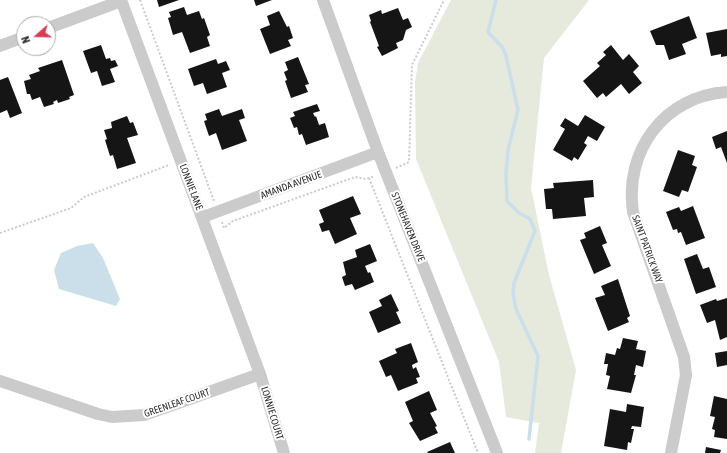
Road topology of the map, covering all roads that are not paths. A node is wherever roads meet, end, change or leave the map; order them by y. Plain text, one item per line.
1 (323, 0) edge
2 (121, 1) edge
3 (56, 25) edge
4 (16, 40) edge
5 (0, 46) edge
6 (727, 92) edge
7 (378, 152) junction
8 (203, 217) junction
9 (260, 374) junction
10 (0, 381) edge
11 (284, 453) edge
12 (497, 453) edge
13 (671, 453) edge

1 - 7 street, STONEHAVEN DRIVE
2 - 3 street
2 - 8 street, LONNIE LANE
4 - 5 street
6 - 13 street, SAINT PATRICK WAY
7 - 8 street, AMANDA AVENUE
7 - 12 street, STONEHAVEN DRIVE
8 - 9 street, LONNIE LANE
9 - 10 street, GREENLEAF COURT
9 - 11 street, LONNIE COURT

